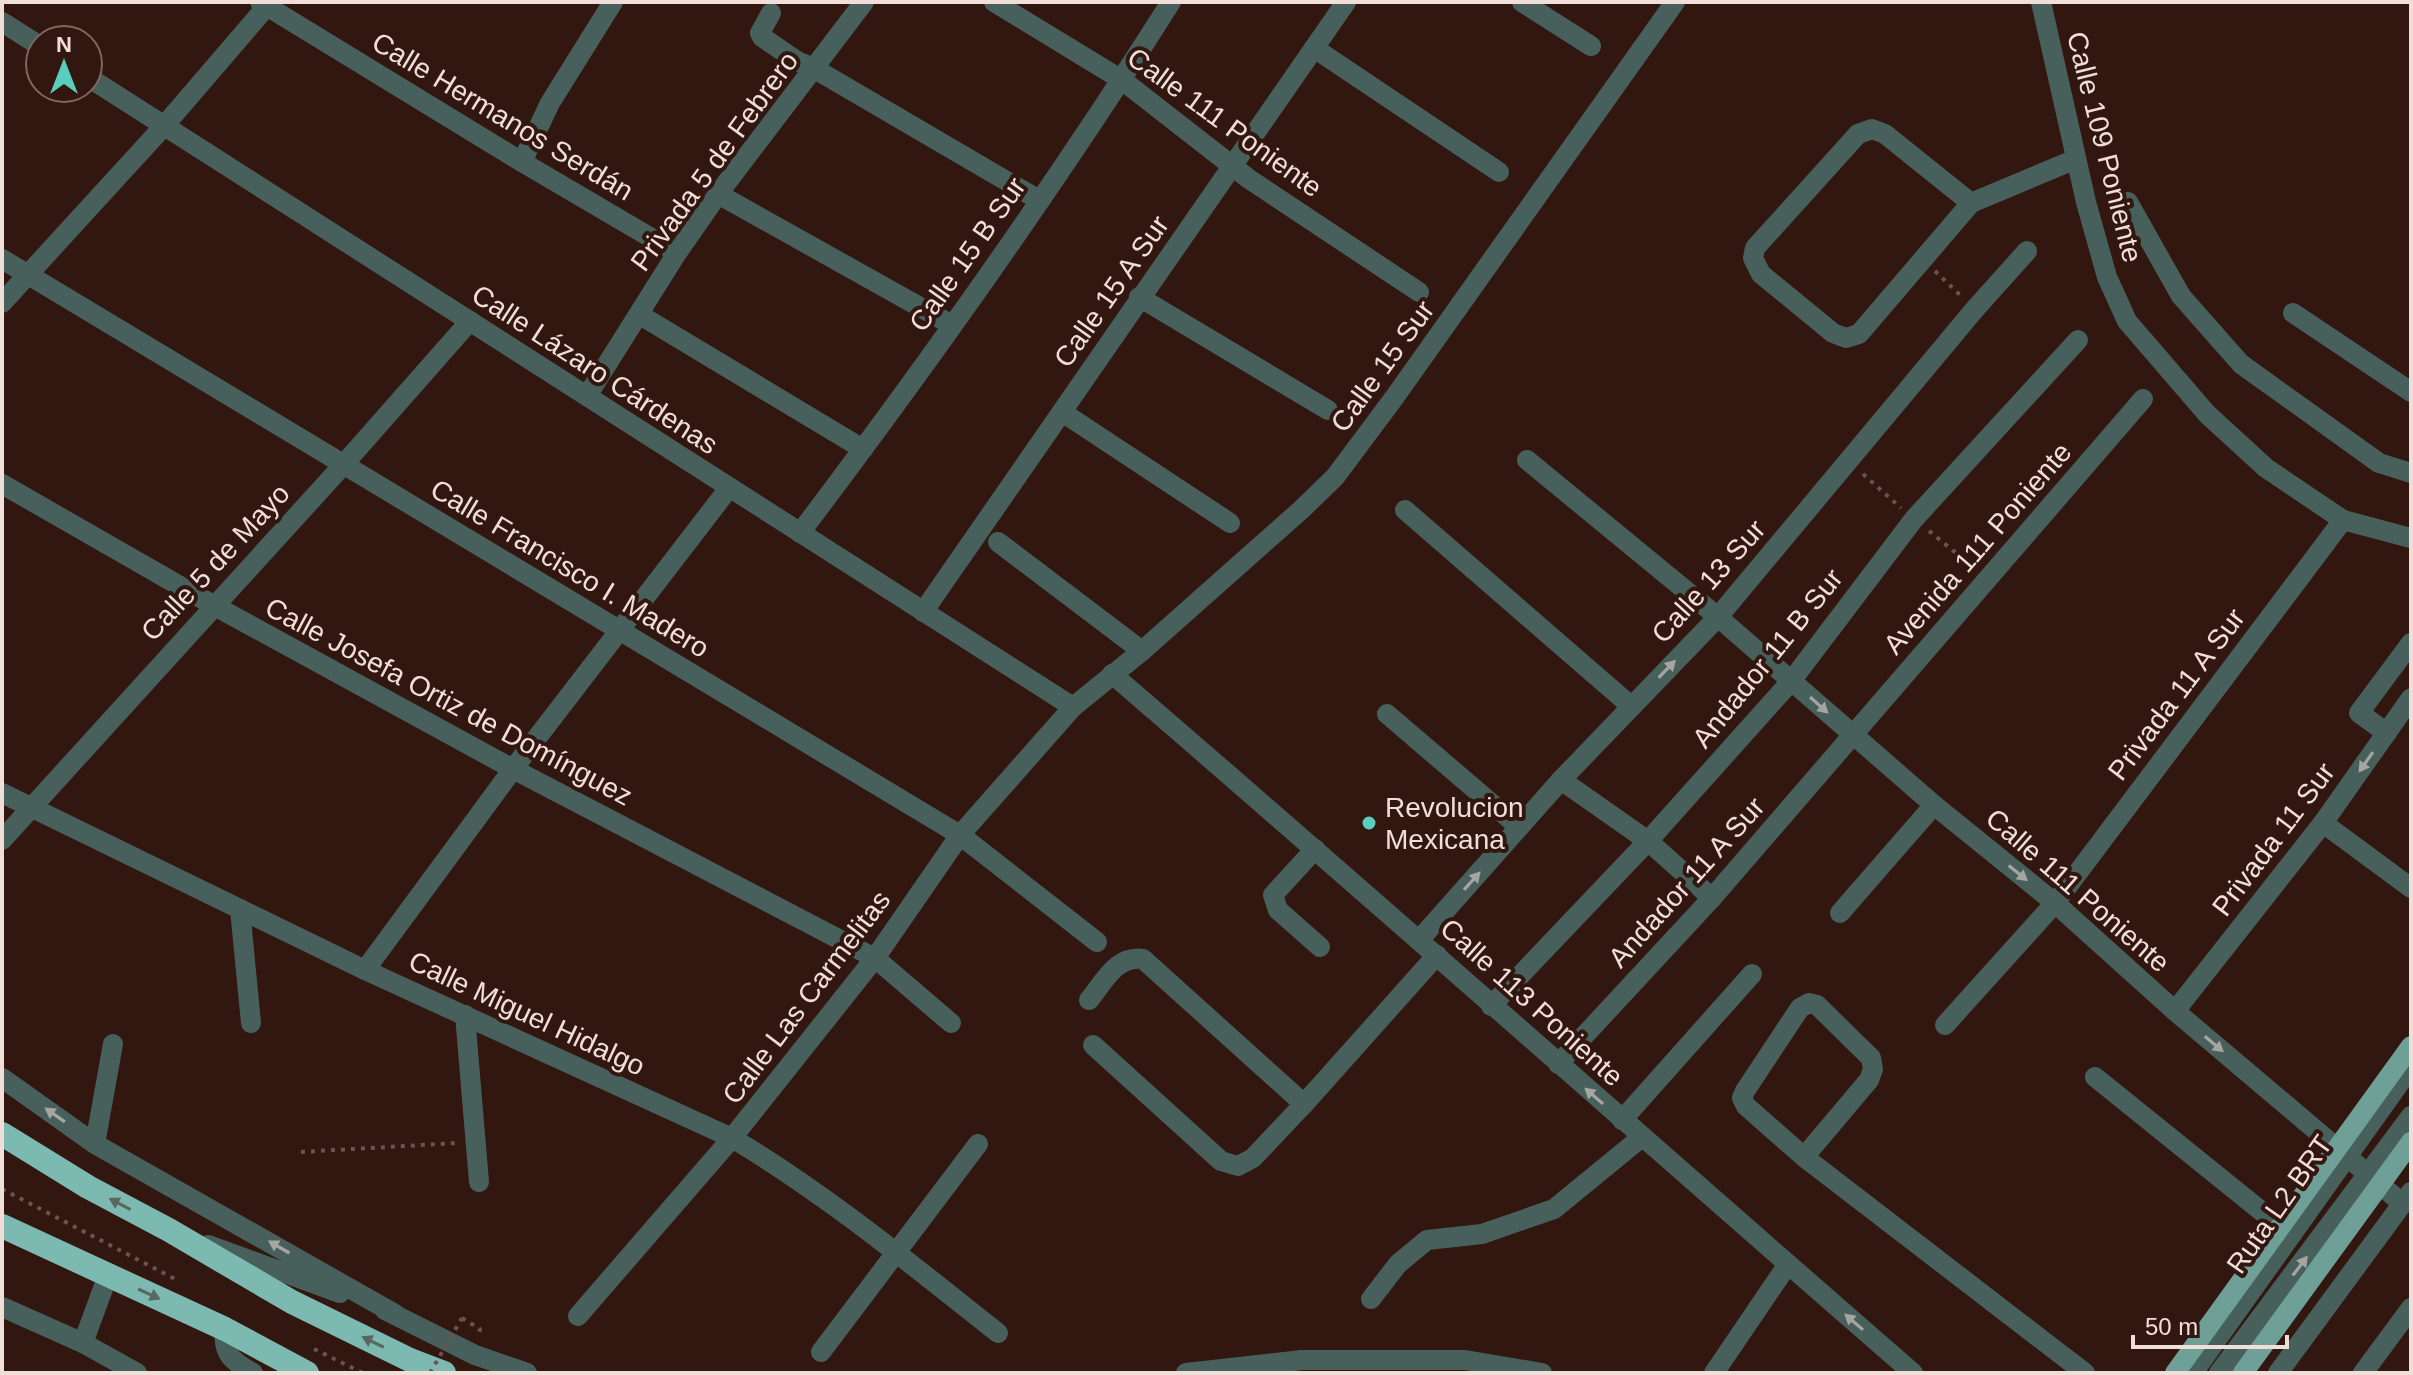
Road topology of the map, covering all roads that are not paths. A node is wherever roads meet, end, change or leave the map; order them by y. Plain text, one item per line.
1 (613, 2) edge
2 (864, 2) edge
3 (994, 2) edge
4 (1171, 2) edge
5 (1346, 2) edge
6 (1522, 2) edge
7 (1675, 2) edge
8 (2041, 2) edge
9 (263, 4) edge
10 (771, 13) dead end
11 (2, 22) edge
12 (24, 36) edge
13 (1591, 46) dead end
14 (1314, 48) junction
15 (815, 69) junction
16 (1122, 80) junction
17 (104, 87) edge
18 (164, 126) junction
19 (2076, 159) junction
20 (522, 162) junction
21 (1232, 166) junction
22 (1499, 172) dead end
23 (718, 194) junction
24 (1039, 200) junction
25 (2128, 202) dead end
26 (1971, 203) junction
27 (2027, 251) dead end
28 (677, 253) junction
29 (2, 259) edge
30 (28, 274) junction
31 (1419, 292) dead end
32 (1139, 297) junction
33 (2, 303) edge
34 (2293, 313) dead end
35 (640, 315) junction
36 (470, 321) junction
37 (952, 325) junction
38 (2078, 340) dead end
39 (2411, 392) edge
40 (587, 396) junction
41 (2143, 399) dead end
42 (1328, 410) dead end
43 (1062, 412) junction
44 (863, 449) junction
45 (1527, 460) dead end
46 (344, 464) junction
47 (2411, 473) edge
48 (2, 484) edge
49 (729, 488) junction
50 (1405, 510) dead end
51 (2343, 520) junction
52 (1230, 523) dead end
53 (800, 533) junction
54 (2411, 538) edge
55 (998, 542) dead end
56 (213, 605) junction
57 (923, 612) junction
58 (1718, 617) junction
59 (619, 630) junction
60 (2411, 643) edge
61 (1142, 651) junction
62 (1112, 674) junction
63 (1792, 680) junction
64 (2411, 698) edge
65 (1631, 706) junction
66 (1073, 707) junction
67 (1387, 714) dead end
68 (2387, 733) junction
69 (1853, 735) junction
70 (513, 769) junction
71 (1561, 780) junction
72 (2, 793) edge
73 (1934, 805) junction
74 (29, 807) junction
75 (2323, 823) junction
76 (1519, 827) junction
77 (960, 835) junction
78 (2, 840) edge
79 (1648, 841) junction
80 (1315, 849) junction
81 (2411, 888) edge
82 (1712, 898) junction
83 (2055, 903) junction
84 (240, 909) junction
85 (1840, 913) dead end
86 (1420, 939) junction
87 (1097, 942) dead end
88 (1320, 947) dead end
89 (1437, 955) junction
90 (875, 958) junction
91 (365, 970) junction
92 (1752, 974) dead end
93 (1089, 1000) dead end
94 (1491, 1006) junction
95 (2175, 1011) junction
96 (465, 1015) junction
97 (251, 1023) dead end
98 (951, 1023) dead end
99 (1945, 1025) dead end
100 (113, 1044) dead end
101 (1093, 1045) dead end
102 (2411, 1046) edge
103 (1558, 1064) junction
104 (2411, 1067) edge
105 (2095, 1077) dead end
106 (2, 1078) edge
107 (1304, 1104) junction
108 (2411, 1116) edge
109 (1622, 1120) junction
110 (2, 1134) edge
111 (1642, 1137) junction
112 (732, 1138) junction
113 (2411, 1142) edge
114 (95, 1144) junction
115 (978, 1144) dead end
116 (2342, 1152) junction
117 (1804, 1157) junction
118 (2374, 1179) junction
119 (479, 1182) dead end
120 (2407, 1198) edge
121 (2, 1226) edge
122 (2281, 1227) junction
123 (169, 1230) junction
124 (897, 1252) junction
125 (1788, 1264) junction
126 (108, 1275) junction
127 (1371, 1299) dead end
128 (2, 1307) edge
129 (2411, 1308) edge
130 (395, 1314) junction
131 (578, 1316) dead end
132 (225, 1329) junction
133 (998, 1333) dead end
134 (83, 1343) junction
135 (821, 1352) dead end
136 (230, 1367) edge
137 (137, 1373) edge
138 (253, 1373) edge
139 (307, 1373) edge
140 (444, 1373) edge
141 (527, 1373) edge
142 (1186, 1373) edge
143 (1542, 1373) edge
144 (1714, 1373) edge
145 (1913, 1373) edge
146 (2085, 1373) edge
147 (2175, 1373) edge
148 (2193, 1373) edge
149 (2219, 1373) edge
150 (2243, 1373) edge
151 (2278, 1373) edge
152 (2363, 1373) edge

1 - 20 street
2 - 15 street, Privada 5 de Febrero
3 - 16 street, Calle 111 Poniente
4 - 16 street, Calle 15 B Sur
5 - 14 street, Calle 15 A Sur
6 - 13 street
7 - 61 street, Calle 15 Sur
8 - 19 street, Calle 109 Poniente
9 - 18 street
9 - 20 street, Calle Hermanos Serdán
10 - 15 street
11 - 12 street
14 - 21 street, Calle 15 A Sur
14 - 22 street
15 - 23 street, Privada 5 de Febrero
15 - 24 street
16 - 21 street, Calle 111 Poniente
16 - 24 street, Calle 15 B Sur
17 - 18 street, Calle Lázaro Cárdenas
18 - 30 street
18 - 36 street, Calle Lázaro Cárdenas
19 - 26 street
19 - 51 street, Calle 109 Poniente
20 - 28 street, Calle Hermanos Serdán
21 - 31 street, Calle 111 Poniente
21 - 32 street, Calle 15 A Sur
23 - 28 street, Privada 5 de Febrero
23 - 37 street
24 - 37 street, Calle 15 B Sur
25 - 47 street
26 - 26 street
27 - 58 street, Calle 13 Sur
28 - 35 street, Privada 5 de Febrero
29 - 30 street, Calle Francisco I. Madero
30 - 33 street
30 - 46 street, Calle Francisco I. Madero
32 - 42 street
32 - 43 street, Calle 15 A Sur
34 - 39 street
35 - 40 street, Privada 5 de Febrero
35 - 44 street
36 - 40 street, Calle Lázaro Cárdenas
36 - 46 street, Calle 5 de Mayo
37 - 44 street, Calle 15 B Sur
38 - 63 street, Andador 11 B Sur
40 - 49 street, Calle Lázaro Cárdenas
41 - 69 street, Avenida 111 Poniente
43 - 52 street
43 - 57 street, Calle 15 A Sur
44 - 53 street, Calle 15 B Sur
45 - 58 street, Calle 111 Poniente
46 - 56 street, Calle 5 de Mayo
46 - 59 street, Calle Francisco I. Madero
48 - 56 street, Calle Josefa Ortiz de Domínguez
49 - 53 street, Calle Lázaro Cárdenas
49 - 59 street
50 - 65 street
51 - 54 street, Calle 109 Poniente
51 - 83 street, Privada 11 A Sur
53 - 57 street, Calle Lázaro Cárdenas
55 - 61 street
56 - 70 street, Calle Josefa Ortiz de Domínguez
56 - 74 street, Calle 5 de Mayo
57 - 66 street, Calle Lázaro Cárdenas
58 - 63 street, Calle 111 Poniente
65 -> 58 street, Calle 13 Sur
59 - 70 street
59 - 77 street, Calle Francisco I. Madero
60 - 68 street
61 - 62 street, Calle 15 Sur
62 - 66 street, Calle 15 Sur
62 - 80 street, Calle 113 Poniente
63 -> 69 street, Calle 111 Poniente
63 - 79 street, Andador 11 B Sur
64 - 68 street, Privada 11 Sur
65 - 71 street, Calle 13 Sur
66 - 77 street, Calle Las Carmelitas
67 - 76 street
68 -> 75 street, Privada 11 Sur
69 - 73 street, Calle 111 Poniente
69 - 82 street, Andador 11 A Sur
70 - 90 street, Calle Josefa Ortiz de Domínguez
70 - 91 street
71 - 76 street, Calle 13 Sur
71 - 79 street
72 - 74 street, Calle Miguel Hidalgo
73 -> 83 street, Calle 111 Poniente
73 - 85 street
74 - 78 street, Calle 5 de Mayo
74 - 84 street, Calle Miguel Hidalgo
75 - 81 street
75 - 95 street, Privada 11 Sur
86 -> 76 street, Calle 13 Sur
77 - 87 street, Calle Francisco I. Madero
77 - 90 street, Calle Las Carmelitas
79 - 82 street
79 - 94 street, Andador 11 B Sur
80 - 86 street, Calle 113 Poniente
80 - 88 street
82 - 103 street, Andador 11 A Sur
83 - 95 street, Calle 111 Poniente
83 - 99 street, Privada 11 A Sur
84 - 91 street, Calle Miguel Hidalgo
84 - 97 street
86 - 89 street, Calle 113 Poniente
89 - 94 street, Calle 113 Poniente
89 - 107 street
90 - 98 street, Calle Josefa Ortiz de Domínguez
90 - 112 street, Calle Las Carmelitas
91 - 96 street, Calle Miguel Hidalgo
92 - 109 street
93 - 107 street
94 - 103 street, Calle 113 Poniente
95 -> 116 street, Calle 111 Poniente
96 - 112 street, Calle Miguel Hidalgo
96 - 119 street
100 - 114 street
101 - 107 street
102 - 116 main road
109 -> 103 street, Calle 113 Poniente
104 - 116 street, Ruta L2 BRT
105 - 122 street
114 -> 106 street
108 - 118 street, Ruta L2 BRT
109 - 111 street, Calle 113 Poniente
123 -> 110 highway
111 - 125 street, Calle 113 Poniente
111 - 127 street
112 - 124 street, Calle Miguel Hidalgo
112 - 131 street, Calle Las Carmelitas
113 - 118 main road
130 -> 114 street
115 - 124 street
116 - 118 street, Calle 111 Poniente
116 - 122 main road
116 - 148 street, Ruta L2 BRT
117 - 117 street
117 - 146 street
118 - 120 street, Calle 111 Poniente
149 -> 118 street, Ruta L2 BRT
118 - 150 main road
120 - 151 street
121 - 126 highway
122 - 147 main road
123 - 130 street
140 -> 123 highway
124 - 133 street, Calle Miguel Hidalgo
124 - 135 street
125 - 144 street
145 -> 125 street, Calle 113 Poniente
126 -> 132 highway
126 - 134 street
128 - 134 street
129 - 152 street
130 - 141 street
132 - 136 street
132 - 139 highway
134 - 137 street
136 - 138 street
142 - 143 street

